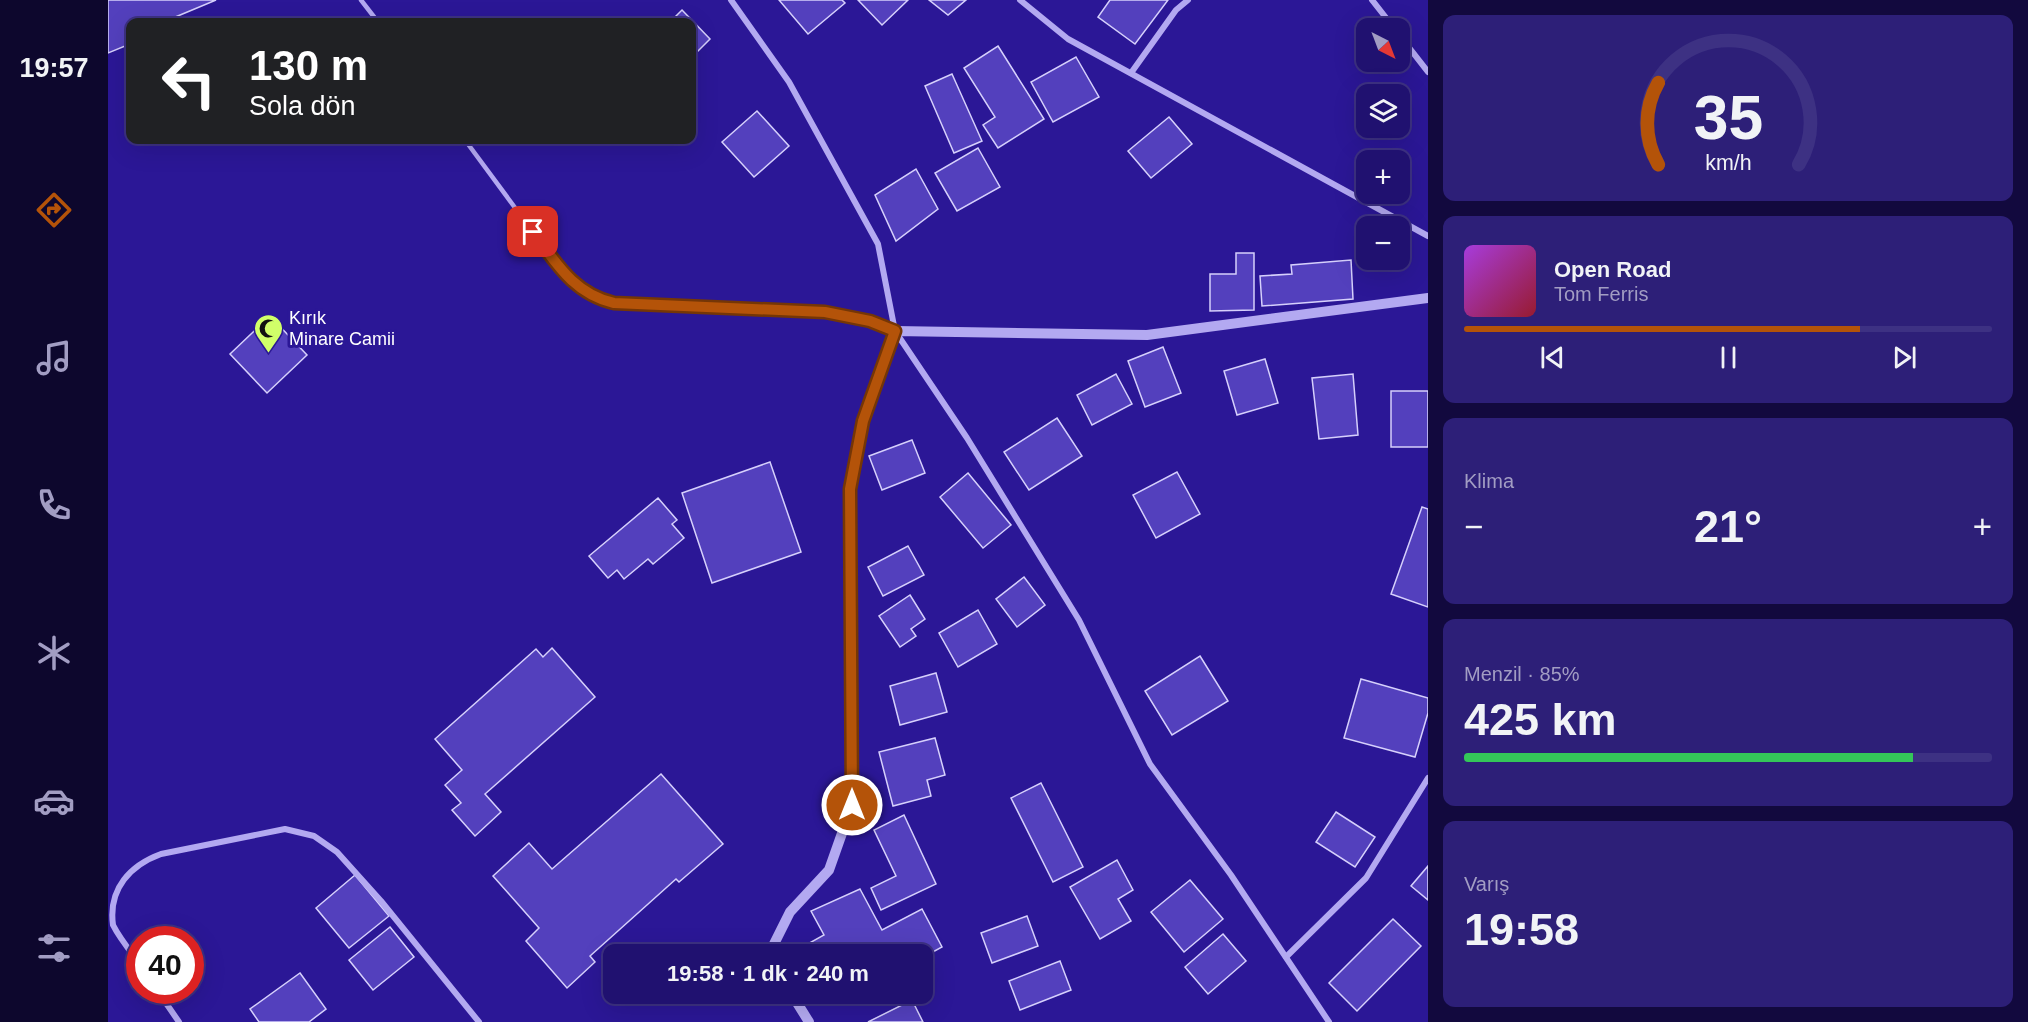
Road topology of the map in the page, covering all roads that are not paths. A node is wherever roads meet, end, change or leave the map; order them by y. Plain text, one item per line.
1 (361, 0) edge
2 (731, 0) edge
3 (1020, 0) edge
4 (1034, 0) edge
5 (1188, 0) edge
6 (1372, 0) edge
7 (1027, 5) junction
8 (375, 18) edge
9 (1386, 18) edge
10 (1410, 49) edge
11 (1428, 72) edge
12 (1131, 73) junction
13 (468, 144) edge
14 (1428, 236) edge
15 (1428, 298) edge
16 (895, 331) junction
17 (1428, 778) edge
18 (126, 944) edge
19 (774, 944) edge
20 (1286, 957) junction
21 (167, 1004) edge
22 (798, 1004) edge
23 (179, 1022) edge
24 (479, 1022) edge
25 (809, 1022) edge
26 (1329, 1022) edge

1 - 8 lane
2 - 16 street
3 - 7 street
4 - 7 street
5 - 12 street
6 - 9 street
7 - 12 street
10 - 11 street
12 - 14 street
13 - 16 lane
15 - 16 street
16 - 19 street
16 - 20 street
17 - 20 street
18 - 24 street
20 - 26 street
21 - 23 street
22 - 25 street

